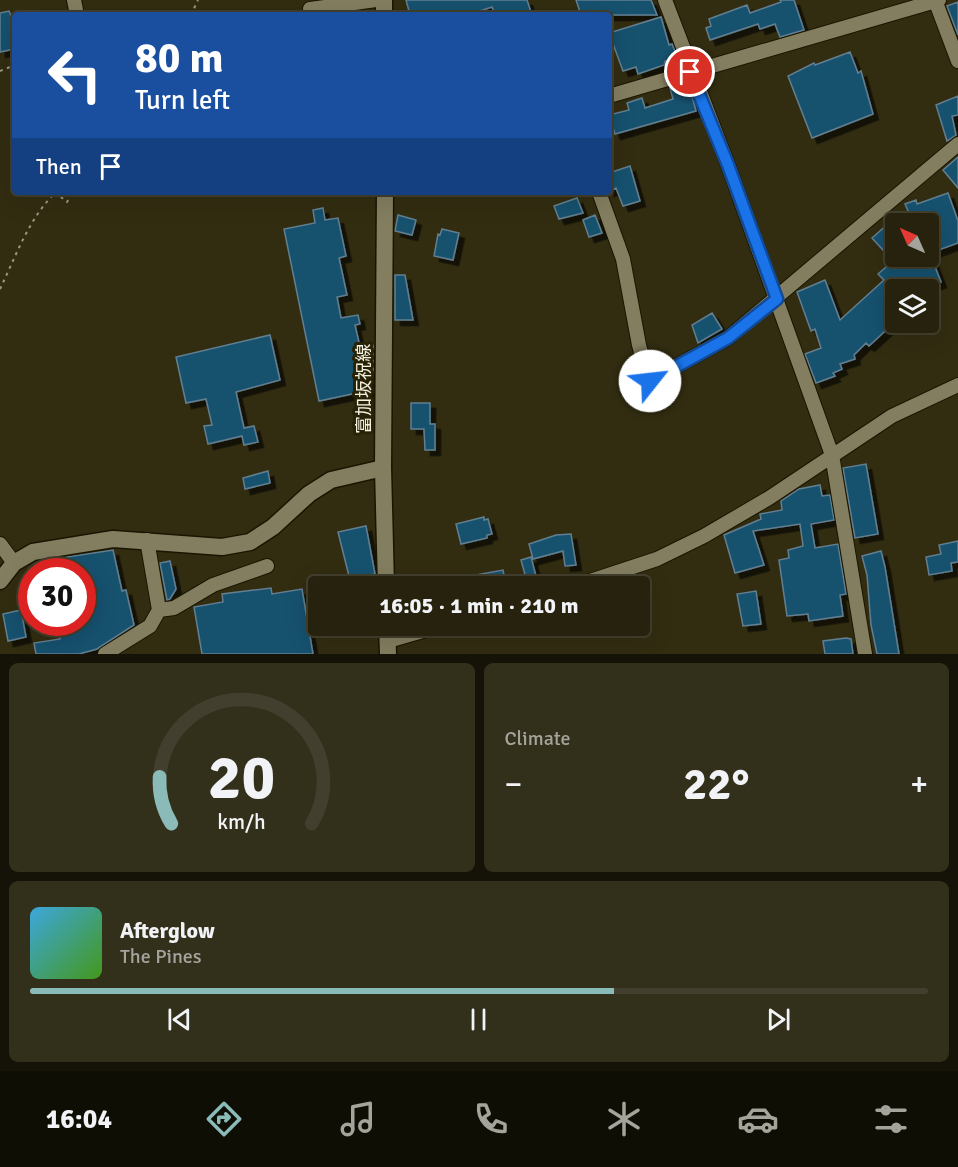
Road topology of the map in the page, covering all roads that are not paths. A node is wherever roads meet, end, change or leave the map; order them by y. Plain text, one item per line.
1 (376, 0) edge
2 (664, 0) edge
3 (936, 0) edge
4 (311, 12) edge
5 (958, 61) edge
6 (690, 72) junction
7 (612, 95) edge
8 (958, 144) edge
9 (385, 195) edge
10 (600, 195) edge
11 (777, 299) junction
12 (958, 385) edge
13 (832, 455) junction
14 (383, 468) junction
15 (147, 540) junction
16 (0, 544) edge
17 (14, 563) junction
18 (267, 566) dead end
19 (386, 576) edge
20 (605, 576) edge
21 (0, 581) edge
22 (159, 610) junction
23 (403, 636) edge
24 (388, 640) edge
25 (105, 654) edge
26 (865, 654) edge

1 - 4 street
2 - 6 street
3 - 5 street
3 - 6 street
6 - 7 street
6 - 11 street
8 - 11 street
9 - 14 street, 富加坂祝線
10 - 11 street
11 - 13 street
12 - 13 street
13 - 20 street
13 - 26 street
14 - 15 street
14 - 19 street, 富加坂祝線
15 - 17 street
15 - 22 street
16 - 17 street
17 - 21 street
18 - 22 street
22 - 25 street
23 - 24 street

